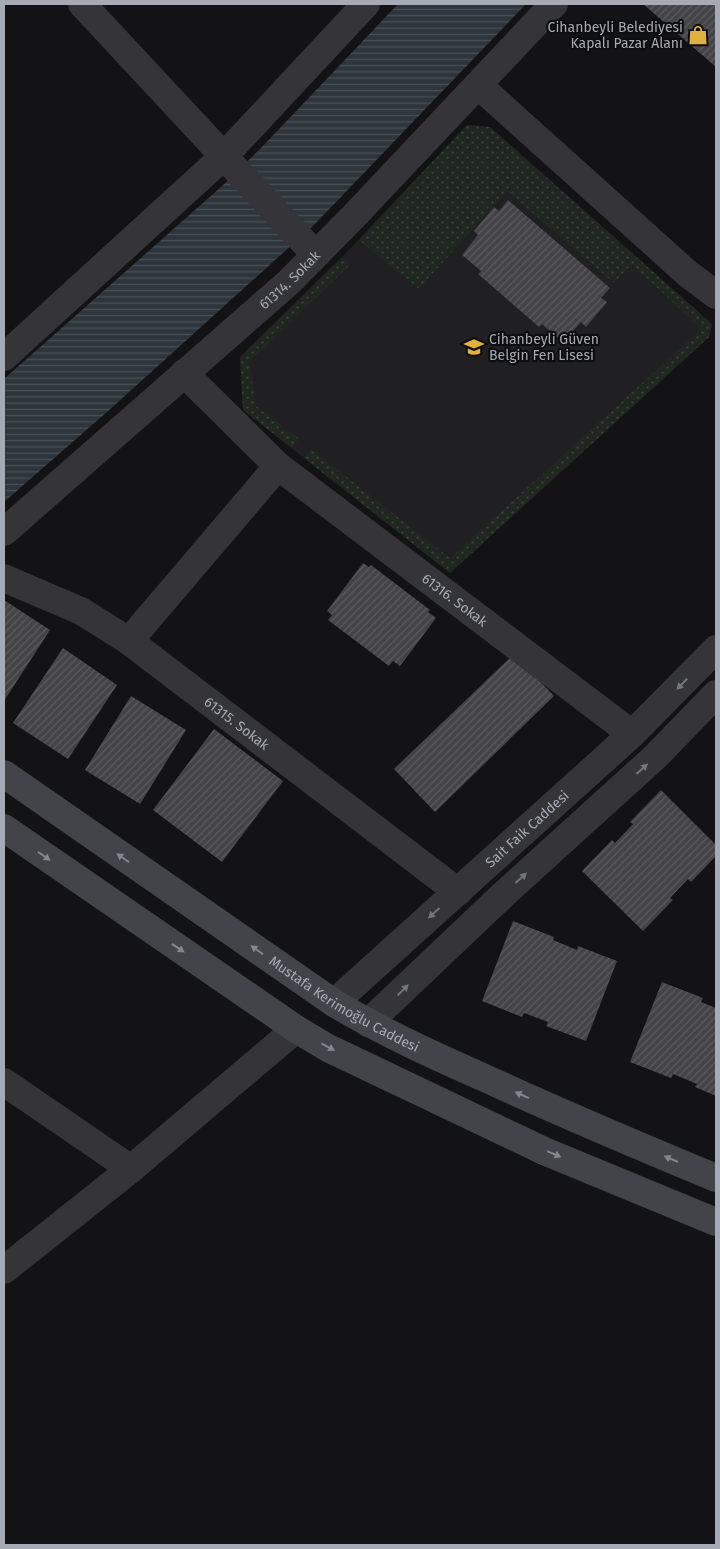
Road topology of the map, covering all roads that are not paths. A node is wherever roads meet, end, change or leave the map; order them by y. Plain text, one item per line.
1 (82, 4) edge
2 (366, 4) edge
3 (554, 4) edge
4 (478, 85) junction
5 (224, 156) junction
6 (315, 254) junction
7 (716, 295) edge
8 (4, 357) edge
9 (184, 374) junction
10 (278, 466) junction
11 (4, 532) edge
12 (4, 578) edge
13 (129, 641) junction
14 (716, 649) edge
15 (716, 694) edge
16 (632, 734) junction
17 (4, 774) edge
18 (4, 828) edge
19 (458, 892) junction
20 (334, 1004) junction
21 (368, 1024) junction
22 (296, 1029) junction
23 (4, 1082) edge
24 (131, 1169) junction
25 (716, 1178) edge
26 (716, 1222) edge
27 (4, 1270) edge

1 - 5 street
2 - 5 street
3 - 4 street, 61314. Sokak
4 - 6 street, 61314. Sokak
4 - 7 street
5 - 6 street
5 - 8 street
6 - 9 street, 61314. Sokak
9 - 10 street, 61316. Sokak
9 - 11 street, 61314. Sokak
10 - 13 street
10 - 16 street, 61316. Sokak
12 - 13 street, 61315. Sokak
13 - 19 street, 61315. Sokak
14 -> 16 street, Sait Faik Caddesi
21 -> 15 street
16 - 19 street, Sait Faik Caddesi
20 -> 17 main road, Mustafa Kerimoğlu Caddesi
18 -> 22 main road
19 -> 20 street, Sait Faik Caddesi
20 - 21 main road, Mustafa Kerimoğlu Caddesi
25 -> 21 main road, Mustafa Kerimoğlu Caddesi
22 - 24 street
22 -> 26 main road
23 - 24 street
24 - 27 street

